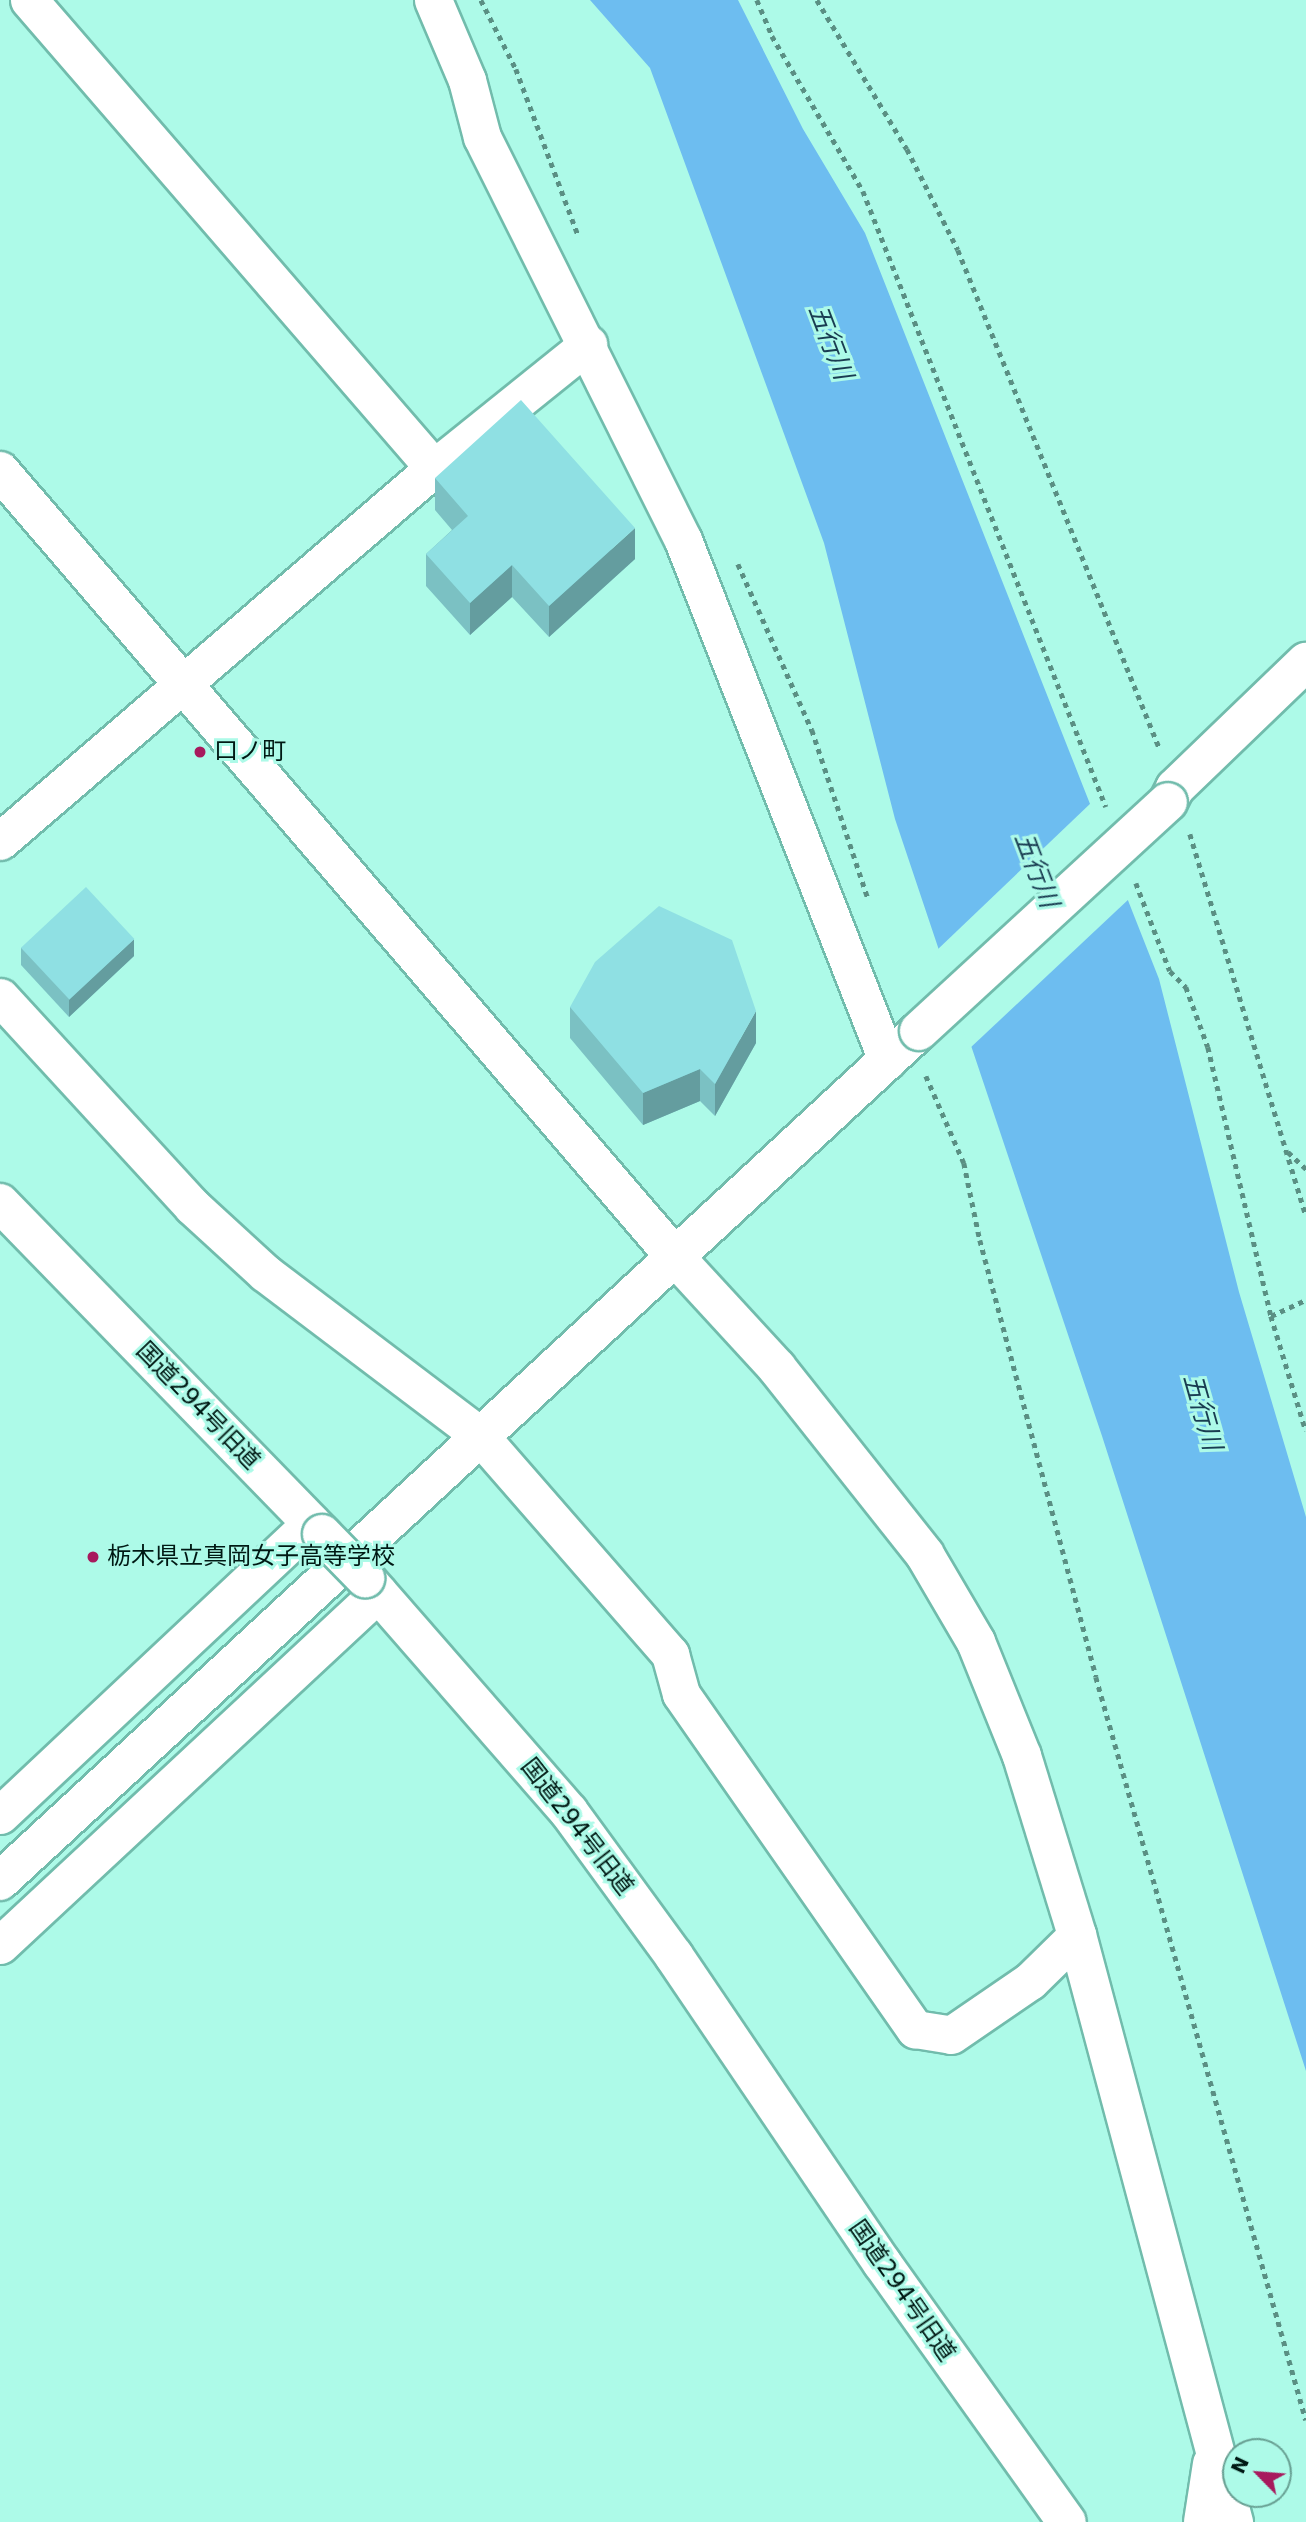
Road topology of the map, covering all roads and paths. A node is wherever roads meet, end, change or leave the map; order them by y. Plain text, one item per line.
1 (29, 0) edge
2 (433, 0) edge
3 (757, 0) edge
4 (817, 0) edge
5 (588, 344) junction
6 (433, 468) junction
7 (0, 471) edge
8 (1306, 662) edge
9 (185, 684) junction
10 (1172, 795) junction
11 (1110, 817) dead end
12 (0, 841) edge
13 (1135, 881) dead end
14 (0, 998) edge
15 (887, 1060) junction
16 (927, 1079) dead end
17 (1287, 1151) junction
18 (1306, 1169) edge
19 (0, 1203) edge
20 (1306, 1215) edge
21 (676, 1258) junction
22 (1306, 1300) edge
23 (1271, 1316) junction
24 (1306, 1431) edge
25 (478, 1435) junction
26 (317, 1529) junction
27 (372, 1586) junction
28 (0, 1815) edge
29 (0, 1881) edge
30 (1077, 1935) junction
31 (0, 1945) edge
32 (1306, 2420) edge
33 (1212, 2434) junction
34 (1067, 2522) edge
35 (1203, 2522) edge
36 (1234, 2522) edge

1 - 6 street
2 - 5 street
3 - 11 path
4 - 10 path
5 - 6 street
5 - 15 street
6 - 9 street
7 - 9 street
8 - 10 street
9 - 12 street
9 - 21 street
10 - 15 street, bridge
10 - 17 path
13 - 23 path
14 - 25 street
15 - 21 street
16 - 32 path
17 - 18 path
17 - 20 path
19 - 26 street, 国道294号旧道
21 - 25 street
21 - 30 street
22 - 23 path
23 - 24 path
25 - 29 street
25 - 30 street
26 - 27 street, 国道294号旧道, bridge
26 - 28 street
27 - 31 street
27 - 34 street, 国道294号旧道
30 - 33 street
33 - 35 street
33 - 36 street

